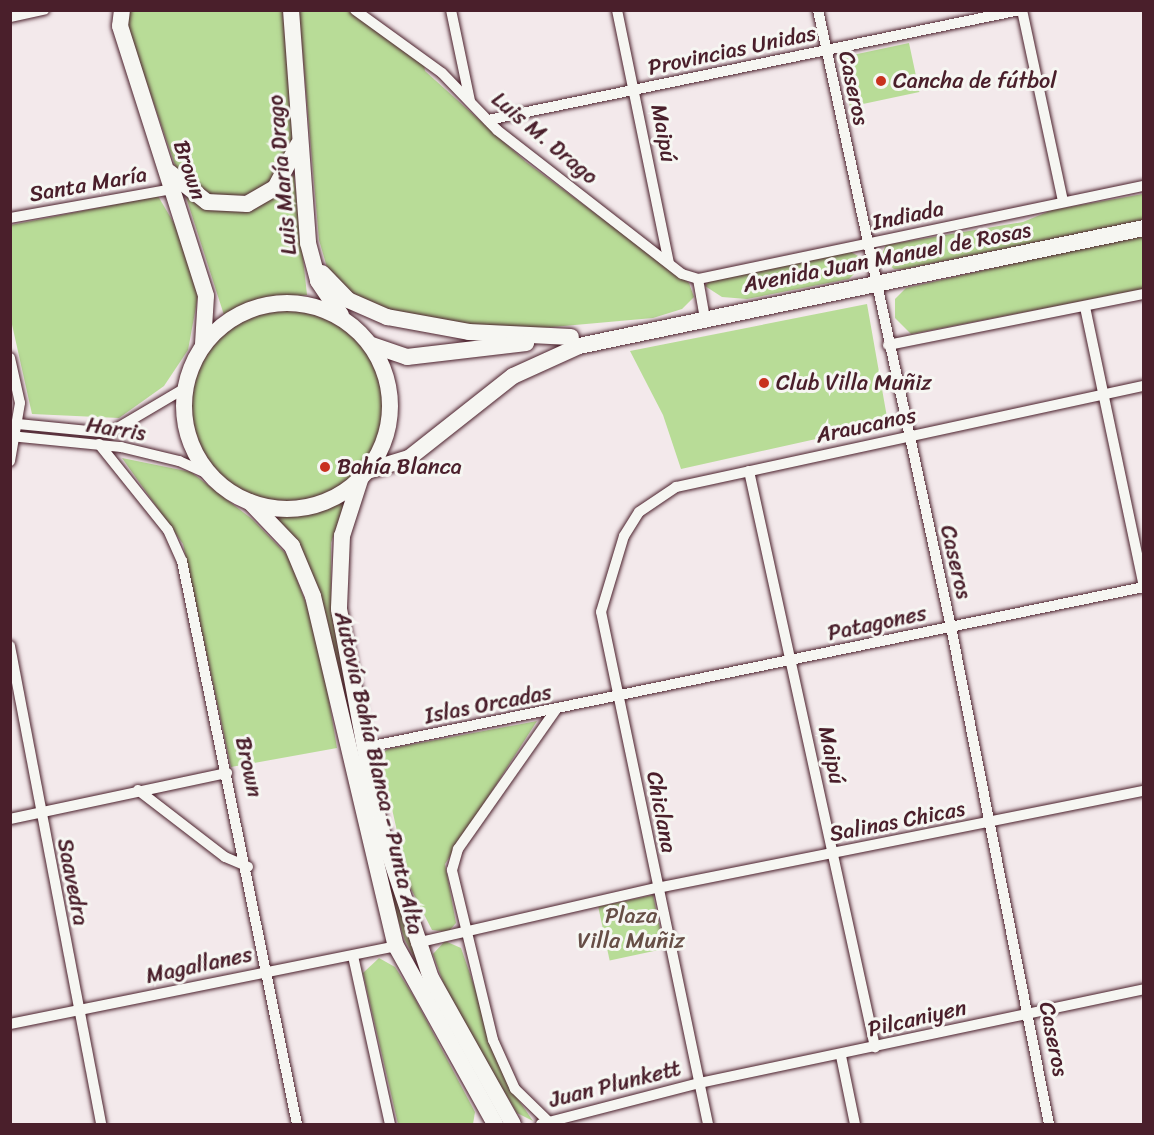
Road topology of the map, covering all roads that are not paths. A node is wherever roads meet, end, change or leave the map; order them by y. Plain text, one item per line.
1 (44, 10) edge
2 (112, 10) edge
3 (291, 10) edge
4 (354, 10) edge
5 (451, 10) edge
6 (617, 10) edge
7 (818, 10) edge
8 (1021, 10) edge
9 (10, 17) edge
10 (121, 18) edge
11 (826, 50) junction
12 (636, 90) junction
13 (470, 101) junction
14 (488, 120) junction
15 (300, 137) junction
16 (166, 169) junction
17 (1143, 186) edge
18 (172, 189) junction
19 (1063, 202) junction
20 (10, 218) edge
21 (1143, 228) edge
22 (308, 243) junction
23 (867, 243) junction
24 (669, 263) junction
25 (682, 274) joint
26 (698, 279) junction
27 (875, 283) junction
28 (1143, 294) edge
29 (1085, 307) junction
30 (705, 317) junction
31 (350, 324) junction
32 (639, 331) junction
33 (571, 337) junction
34 (367, 340) junction
35 (203, 345) junction
36 (888, 345) junction
37 (10, 358) edge
38 (1143, 386) edge
39 (185, 388) junction
40 (1102, 394) junction
41 (18, 424) junction
42 (13, 436) edge
43 (907, 436) junction
44 (99, 444) junction
45 (10, 461) edge
46 (749, 471) junction
47 (211, 475) junction
48 (363, 475) junction
49 (250, 502) junction
50 (639, 512) joint
51 (1143, 586) edge
52 (951, 627) junction
53 (10, 646) edge
54 (792, 662) junction
55 (619, 695) junction
56 (555, 711) junction
57 (363, 748) junction
58 (227, 773) junction
59 (138, 790) junction
60 (1143, 791) edge
61 (40, 813) junction
62 (10, 819) edge
63 (991, 822) junction
64 (834, 853) junction
65 (248, 867) junction
66 (657, 888) junction
67 (464, 933) junction
68 (416, 943) junction
69 (396, 946) junction
70 (353, 956) junction
71 (267, 971) junction
72 (1143, 988) edge
73 (78, 1010) junction
74 (1029, 1013) junction
75 (10, 1024) edge
76 (875, 1047) junction
77 (840, 1056) junction
78 (699, 1083) junction
79 (544, 1122) edge
80 (101, 1125) edge
81 (297, 1125) edge
82 (390, 1125) edge
83 (495, 1125) edge
84 (513, 1125) edge
85 (708, 1125) edge
86 (855, 1125) edge
87 (1049, 1125) edge

1 - 9 street
2 - 10 street
3 - 15 main road, Luis María Drago
4 - 13 street, Luis M. Drago
5 - 13 street
6 - 12 street, Maipú
7 - 11 street, Caseros
8 - 11 street, Provincias Unidas
8 - 19 street
10 - 16 main road, Brown
11 - 12 street, Provincias Unidas
11 - 23 street, Caseros
12 - 14 street, Provincias Unidas
12 - 24 street, Maipú
13 - 14 street, Luis M. Drago
14 - 24 street, Luis M. Drago
15 - 16 main road
15 - 22 main road, Luis María Drago
16 - 18 main road, Brown
17 - 19 street, Indiada
18 - 20 street, Santa María
18 - 35 main road, Brown
19 - 23 street, Indiada
21 - 27 main road, Avenida Juan Manuel de Rosas
22 - 31 main road, Luis María Drago
22 - 33 main road
23 - 26 street, Indiada
23 - 27 street, Caseros
24 - 25 street, Luis M. Drago
25 - 26 street, Indiada
26 - 30 street
27 - 30 main road, Avenida Juan Manuel de Rosas
27 - 36 street, Caseros
28 - 29 street
29 - 36 street
29 - 40 street
30 - 32 main road, Avenida Juan Manuel de Rosas
31 - 34 main road
31 - 35 main road
32 - 33 main road, Avenida Juan Manuel de Rosas
32 - 48 main road, Avenida Juan Manuel de Rosas
33 - 34 main road, Avenida Juan Manuel de Rosas
34 - 48 main road
35 - 39 main road
36 - 43 street, Caseros
37 - 41 street
38 - 40 street, Araucanos
39 - 41 street, Harris
39 - 47 main road
40 - 43 street, Araucanos
40 - 51 street
41 - 42 street
42 - 44 street, Harris
42 - 45 street
43 - 46 street, Araucanos
43 - 52 street, Caseros
44 - 47 street, Harris
44 - 58 street, Brown
46 - 50 street, Araucanos
46 - 54 street, Maipú
47 - 49 main road
48 - 49 main road
48 - 57 main road, Autovía Bahía Blanca - Punta Alta
49 - 69 main road, Autovía Bahía Blanca - Punta Alta
50 - 55 street, Chiclana
51 - 52 street, Patagones
52 - 54 street, Patagones
52 - 63 street, Caseros
53 - 61 street, Saavedra
54 - 55 street, Patagones
54 - 64 street, Maipú
55 - 56 street, Islas Orcadas
55 - 66 street, Chiclana
56 - 57 street, Islas Orcadas
56 - 67 street
57 - 68 main road, Autovía Bahía Blanca - Punta Alta
58 - 59 street
58 - 65 street, Brown
59 - 61 street
59 - 65 street
60 - 63 street, Salinas Chicas
61 - 62 street
61 - 73 street, Saavedra
63 - 64 street, Salinas Chicas
63 - 74 street, Caseros
64 - 66 street, Salinas Chicas
64 - 76 street, Maipú
65 - 71 street, Brown
66 - 67 street
66 - 78 street, Chiclana
67 - 68 street
67 - 79 street
68 - 84 main road, Autovía Bahía Blanca - Punta Alta
69 - 70 street, Magallanes
69 - 83 main road, Autovía Bahía Blanca - Punta Alta
70 - 71 street, Magallanes
70 - 82 street
71 - 73 street, Magallanes
71 - 81 street, Brown
72 - 74 street, Pilcaniyen
73 - 75 street, Magallanes
73 - 80 street, Saavedra
74 - 76 street, Pilcaniyen
74 - 87 street, Caseros
76 - 77 street, Pilcaniyen
77 - 78 street, Pilcaniyen
77 - 86 street
78 - 79 street, Juan Plunkett
78 - 85 street, Chiclana

